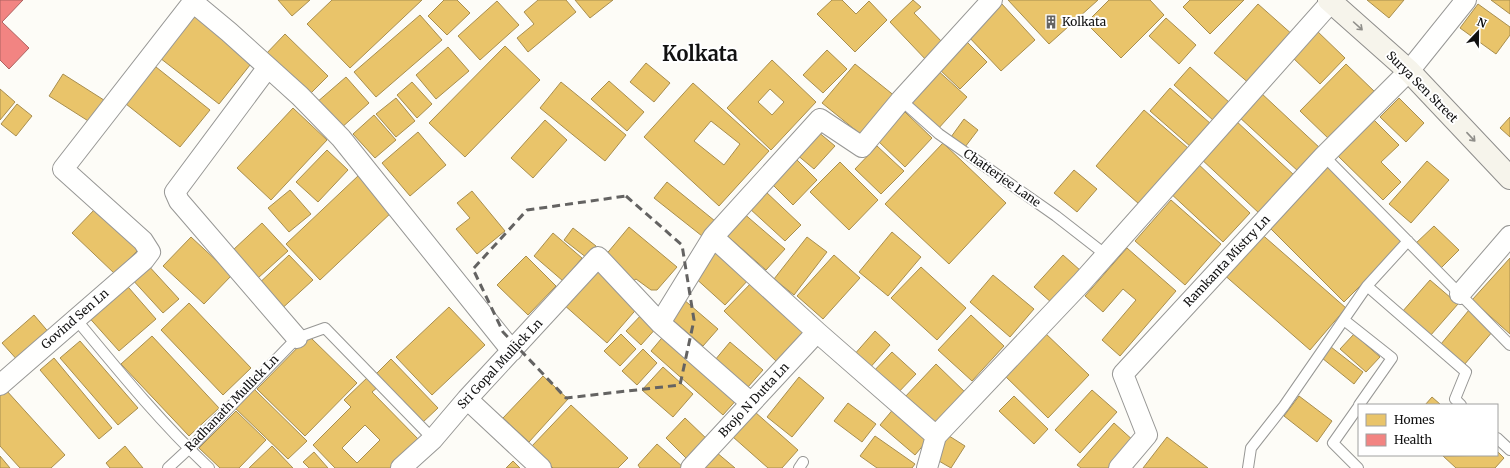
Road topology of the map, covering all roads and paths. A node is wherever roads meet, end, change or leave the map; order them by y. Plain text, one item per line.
1 (992, 0) edge
2 (1466, 0) edge
3 (194, 1) edge
4 (1330, 1) edge
5 (268, 67) junction
6 (1409, 71) junction
7 (901, 100) junction
8 (1324, 156) junction
9 (1510, 178) edge
10 (1510, 236) edge
11 (713, 237) junction
12 (1408, 241) junction
13 (1106, 255) junction
14 (1367, 286) junction
15 (1460, 294) junction
16 (75, 318) junction
17 (1344, 320) junction
18 (660, 323) junction
19 (817, 332) junction
20 (296, 338) junction
21 (1510, 345) edge
22 (512, 350) junction
23 (0, 385) edge
24 (467, 399) junction
25 (751, 403) junction
26 (1360, 404) edge
27 (1461, 404) edge
28 (1358, 406) edge
29 (936, 436) junction
30 (433, 439) junction
31 (1498, 439) edge
32 (188, 449) junction
33 (1510, 450) edge
34 (168, 468) edge
35 (209, 468) edge
36 (400, 468) edge
37 (541, 468) edge
38 (691, 468) edge
39 (927, 468) edge
40 (1119, 468) edge
41 (1248, 468) edge
42 (1358, 468) edge

1 - 7 street
2 - 6 street, Ramkanta Mistry Ln
3 - 5 street
3 - 16 street, Govind Sen Ln
4 -> 6 main road, Surya Sen Street
4 - 13 street
5 - 20 street
5 - 22 street
6 - 8 street, Ramkanta Mistry Ln
6 -> 9 main road, Surya Sen Street
7 - 11 street
7 - 13 lane, Chatterjee Lane
8 - 12 lane
8 - 40 street, Ramkanta Mistry Ln
10 - 15 street
11 - 18 street
11 - 19 street
12 - 14 lane
12 - 15 lane
13 - 29 street
14 - 17 lane
14 - 27 lane
15 - 21 lane
16 - 23 street, Govind Sen Ln
16 - 32 lane
17 - 26 lane
17 - 41 lane
18 - 22 street, Sri Gopal Mullick Ln
18 - 25 street
19 - 25 street, Brojo N Dutta Ln
19 - 29 street
20 - 30 lane
20 - 32 lane, Radhanath Mullick Ln
22 - 24 street, Sri Gopal Mullick Ln
24 - 30 street, Sri Gopal Mullick Ln
24 - 37 street
25 - 38 street, Brojo N Dutta Ln
28 - 42 lane
29 - 39 street
30 - 36 street, Sri Gopal Mullick Ln
31 - 33 lane
32 - 34 lane, Radhanath Mullick Ln
32 - 35 lane

